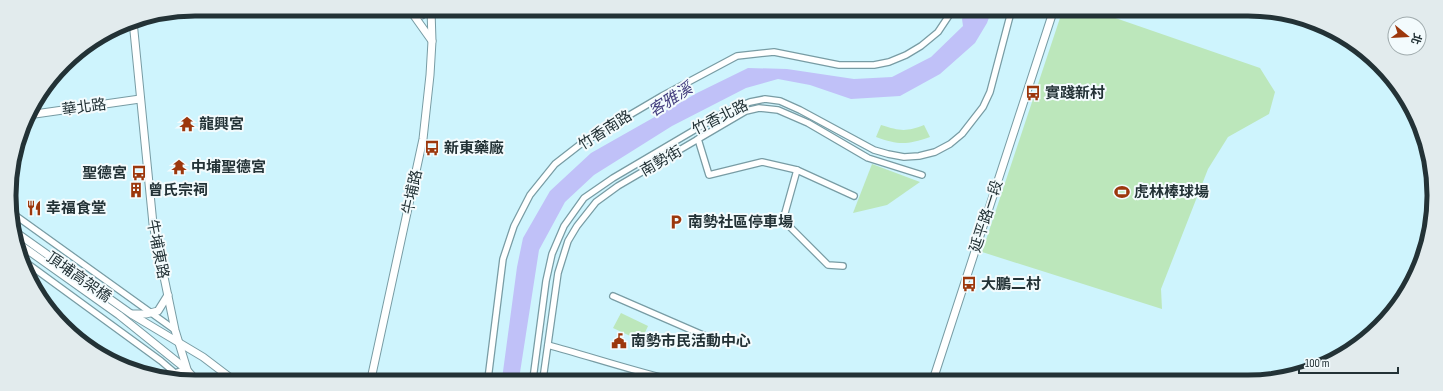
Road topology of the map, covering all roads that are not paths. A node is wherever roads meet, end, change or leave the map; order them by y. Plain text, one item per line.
1 (414, 16) edge
2 (431, 16) edge
3 (949, 16) edge
4 (1010, 16) edge
5 (1052, 16) edge
6 (134, 28) edge
7 (432, 41) junction
8 (140, 99) junction
9 (36, 114) edge
10 (698, 140) junction
11 (797, 170) junction
12 (922, 175) dead end
13 (854, 196) dead end
14 (18, 217) edge
15 (20, 236) edge
16 (24, 247) edge
17 (31, 266) edge
18 (843, 266) dead end
19 (168, 295) junction
20 (613, 296) dead end
21 (122, 312) junction
22 (153, 313) junction
23 (131, 314) junction
24 (175, 330) junction
25 (719, 342) dead end
26 (180, 344) junction
27 (548, 345) junction
28 (186, 369) junction
29 (175, 373) joint
30 (189, 375) edge
31 (192, 375) edge
32 (226, 375) edge
33 (372, 375) edge
34 (489, 375) edge
35 (534, 375) edge
36 (544, 375) edge
37 (651, 375) edge
38 (935, 375) edge

1 - 7 street
2 - 7 street, 牛埔路
3 - 34 street, 竹香南路
4 - 35 street, 竹香北路
5 - 38 street, 延平路一段
6 - 8 street, 牛埔東路
7 - 33 street, 牛埔路
8 - 9 street, 華北路
8 - 19 street, 牛埔東路
10 - 11 street
10 - 12 street, 南勢街
10 - 27 street, 南勢街
11 - 13 street
11 - 18 street
14 - 22 street
15 - 21 street, 頂埔高架橋
16 - 21 street, 頂埔高架橋
17 - 29 street
19 - 22 street
19 - 24 street, 牛埔東路
20 - 25 street
21 - 23 street
21 - 28 street
22 - 23 street
22 - 24 street
23 - 26 street
24 - 26 street, 牛埔東路
26 - 28 street, 牛埔東路
26 - 32 street
27 - 36 street, 南勢街
27 - 37 street
28 - 29 street
28 - 30 street, 牛埔東路
28 - 31 street

